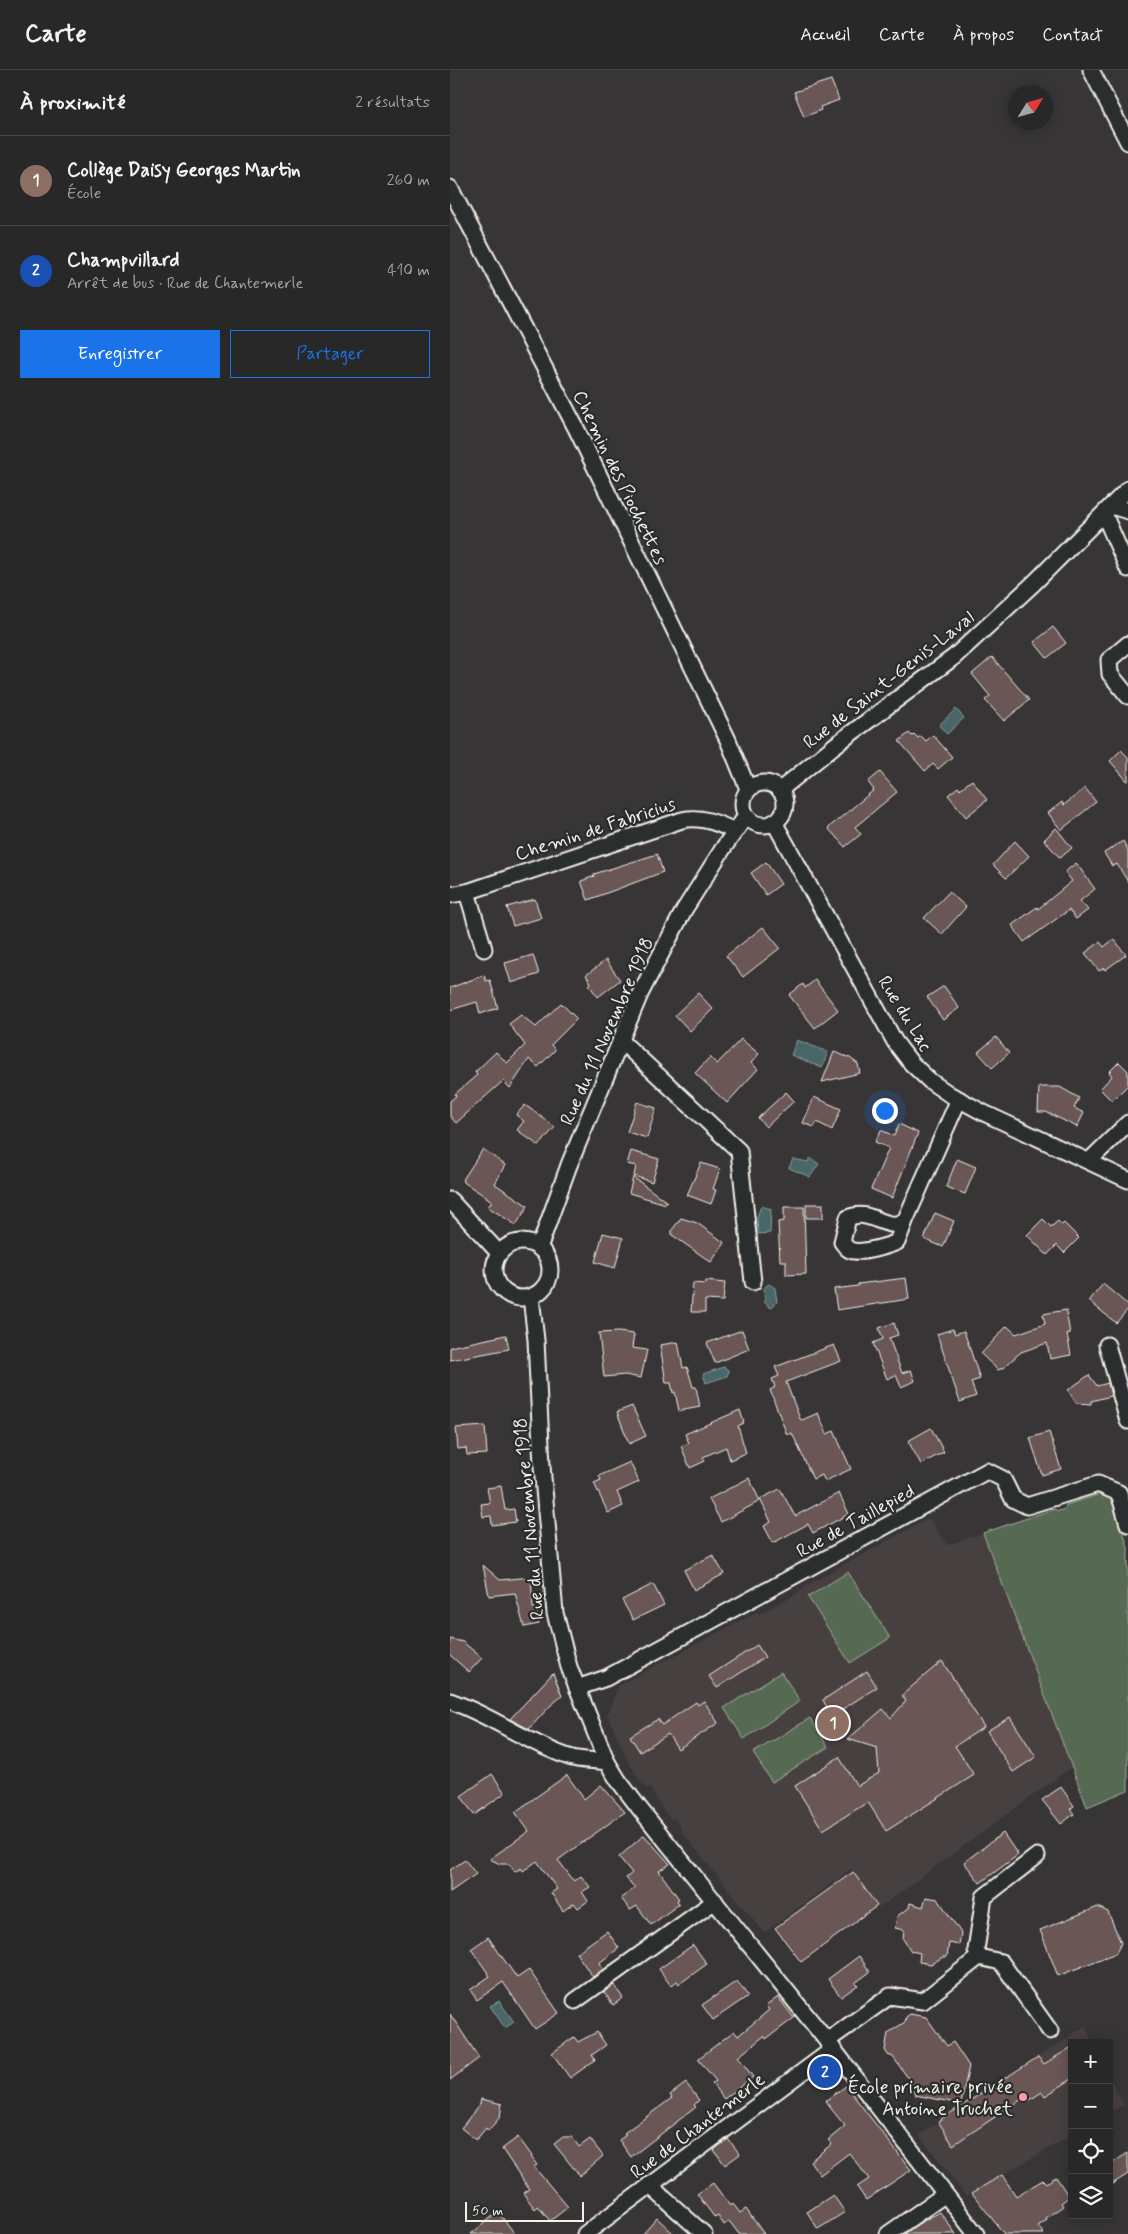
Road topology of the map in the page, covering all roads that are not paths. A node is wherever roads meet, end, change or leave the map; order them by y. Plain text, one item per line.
1 (1092, 70) edge
2 (1128, 142) edge
3 (450, 188) edge
4 (1128, 490) edge
5 (1107, 510) junction
6 (1128, 511) edge
7 (1128, 569) edge
8 (1128, 644) edge
9 (1128, 696) edge
10 (748, 789) junction
11 (780, 790) junction
12 (746, 816) junction
13 (774, 822) junction
14 (735, 831) junction
15 (467, 892) junction
16 (450, 896) edge
17 (484, 949) dead end
18 (622, 1042) junction
19 (959, 1099) junction
20 (1128, 1122) edge
21 (1090, 1161) junction
22 (1128, 1180) edge
23 (450, 1200) edge
24 (905, 1222) dead end
25 (539, 1248) junction
26 (499, 1253) junction
27 (753, 1282) dead end
28 (531, 1297) junction
29 (1107, 1345) dead end
30 (1128, 1421) edge
31 (1123, 1489) edge
32 (1128, 1524) edge
33 (577, 1688) junction
34 (450, 1701) edge
35 (607, 1762) junction
36 (1037, 1856) dead end
37 (715, 1901) junction
38 (980, 1957) junction
39 (575, 2001) dead end
40 (1050, 2031) dead end
41 (830, 2045) junction
42 (650, 2185) junction
43 (944, 2195) junction
44 (584, 2234) edge
45 (704, 2234) edge
46 (888, 2234) edge
47 (976, 2234) edge

1 - 2 street
3 - 10 street, Chemin des Piochettes
4 - 5 street, Rue de Saint-Genis-Laval
5 - 6 street
5 - 7 street
5 - 11 street, Rue de Saint-Genis-Laval
8 - 9 street
10 - 11 street
10 - 12 street
11 - 13 street
12 - 13 street
12 - 14 street, Rue du 11 Novembre 1918
13 - 19 street, Rue du Lac
14 - 15 street, Chemin de Fabricius
14 - 18 street, Rue du 11 Novembre 1918
15 - 16 street, Chemin de Fabricius
15 - 17 street
18 - 25 street, Rue du 11 Novembre 1918
18 - 27 street
19 - 21 street, Rue du Lac
19 - 24 street
20 - 21 street
21 - 22 street, Rue du Lac
23 - 26 street
25 - 26 street
25 - 28 street
26 - 28 street
28 - 33 street, Rue du 11 Novembre 1918
29 - 30 street
31 - 32 street, Rue de Taillepied
31 - 33 street, Rue de Taillepied
33 - 35 street, Rue du 11 Novembre 1918
34 - 35 street
35 - 37 street, Rue du 11 Novembre 1918
36 - 38 street
37 - 39 street
37 - 41 street, Rue du 11 Novembre 1918
38 - 40 street
38 - 41 street, Rue de Chantemerle
41 - 42 street, Rue de Chantemerle
41 - 43 street, Rue du 11 Novembre 1918
42 - 44 street, Rue de Chantemerle
42 - 45 street
43 - 46 street
43 - 47 street, Rue du 11 Novembre 1918

